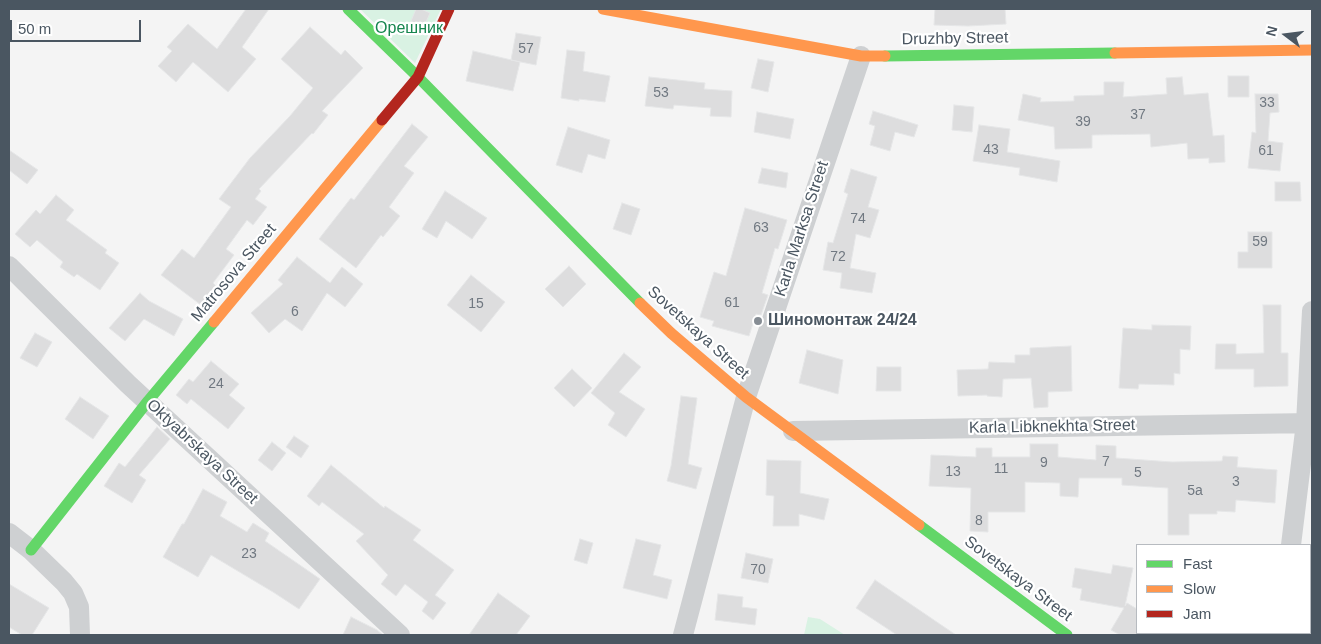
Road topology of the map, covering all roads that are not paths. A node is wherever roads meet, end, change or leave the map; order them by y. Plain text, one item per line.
1 (348, 9) edge
2 (449, 9) edge
3 (603, 9) edge
4 (1312, 50) edge
5 (861, 56) junction
6 (418, 78) junction
7 (9, 266) edge
8 (1312, 311) edge
9 (746, 397) junction
10 (148, 401) junction
11 (1309, 423) edge
12 (793, 431) junction
13 (9, 533) edge
14 (1291, 544) edge
15 (31, 550) junction
16 (80, 635) edge
17 (400, 635) edge
18 (683, 635) edge
19 (1067, 635) edge

1 - 6 street, Sovetskaya Street
2 - 6 street, Matrosova Street
3 - 5 street, Druzhby Street
4 - 5 street, Druzhby Street
5 - 9 street, Karla Marksa Street
6 - 9 street, Sovetskaya Street
6 - 10 street, Matrosova Street
7 - 10 street, Oktyabrskaya Street
8 - 11 street
9 - 12 street, Sovetskaya Street
9 - 18 street, Karla Marksa Street
10 - 15 street, Matrosova Street
10 - 17 street, Oktyabrskaya Street
11 - 12 street, Karla Libknekhta Street
11 - 14 street
12 - 19 street, Sovetskaya Street
13 - 15 street
15 - 16 street

